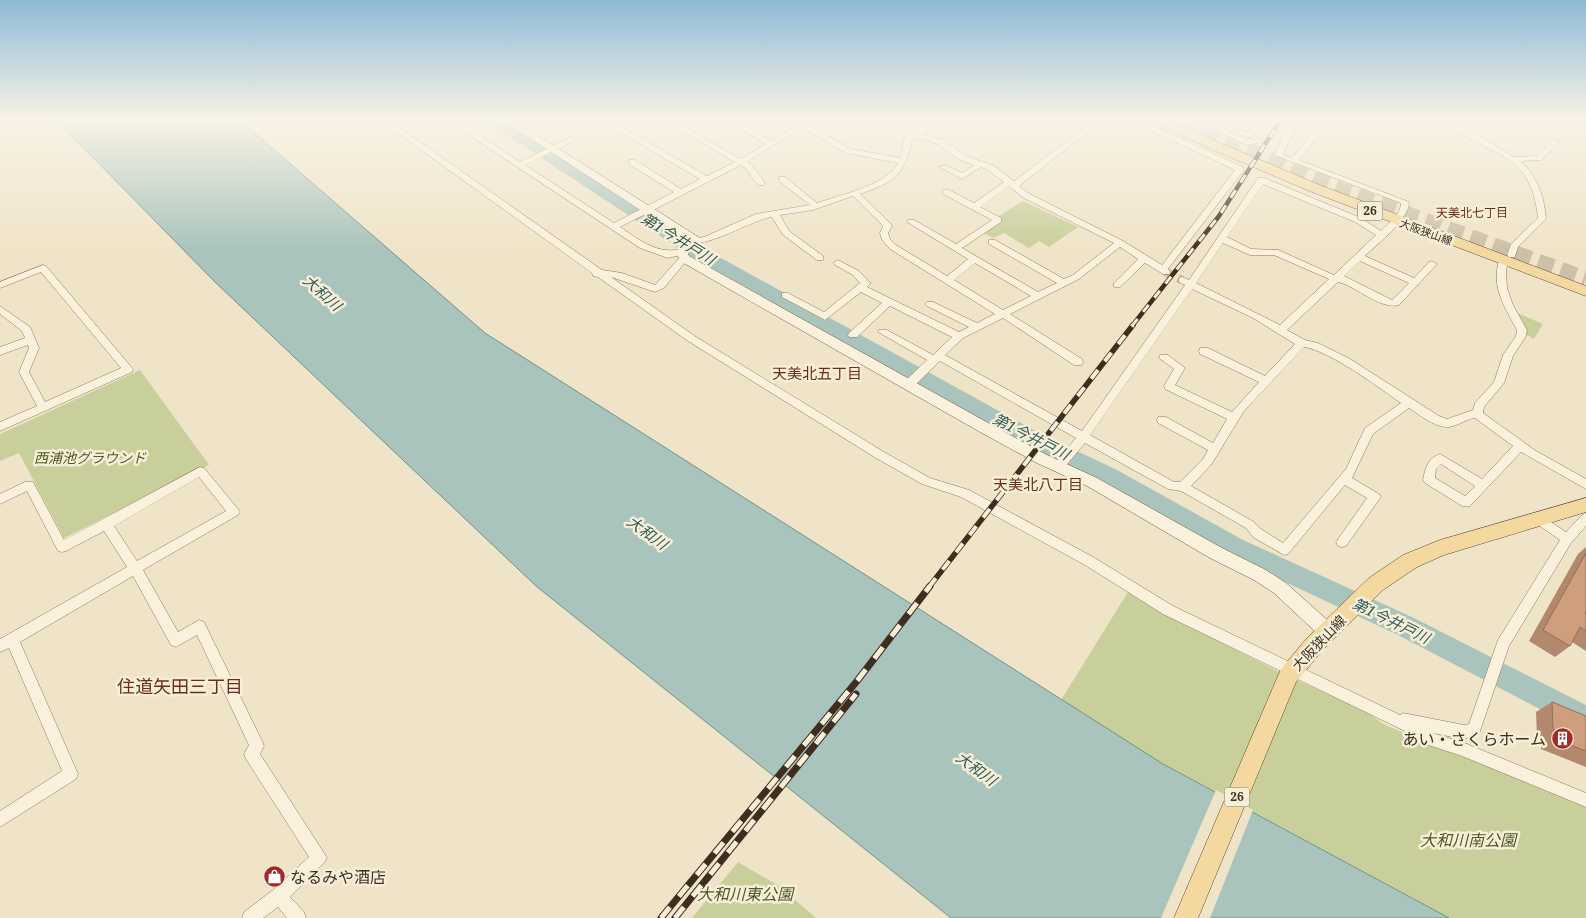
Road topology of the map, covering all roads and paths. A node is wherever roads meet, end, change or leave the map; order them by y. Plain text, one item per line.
1 (444, 164) edge
2 (574, 164) edge
3 (635, 164) edge
4 (680, 164) edge
5 (740, 164) edge
6 (744, 164) edge
7 (902, 164) edge
8 (980, 164) joint
9 (1040, 164) edge
10 (1229, 164) edge
11 (1253, 164) edge
12 (1274, 164) edge
13 (1301, 164) edge
14 (1518, 164) edge
15 (520, 165) edge
16 (943, 167) dead end
17 (706, 179) junction
18 (782, 179) dead end
19 (761, 183) dead end
20 (1011, 184) junction
21 (680, 192) junction
22 (946, 192) dead end
23 (854, 193) junction
24 (816, 206) junction
25 (974, 207) junction
26 (645, 209) junction
27 (775, 214) junction
28 (1399, 218) junction
29 (911, 222) dead end
30 (614, 227) junction
31 (1381, 235) junction
32 (1220, 238) junction
33 (695, 242) junction
34 (992, 242) dead end
35 (1120, 243) junction
36 (956, 248) junction
37 (683, 254) junction
38 (1359, 257) junction
39 (820, 258) dead end
40 (1144, 258) junction
41 (1508, 258) junction
42 (974, 259) junction
43 (838, 263) dead end
44 (1432, 264) dead end
45 (596, 274) junction
46 (1337, 278) junction
47 (949, 279) junction
48 (1185, 282) junction
49 (1416, 282) junction
50 (1586, 282) edge
51 (1064, 283) junction
52 (0, 285) edge
53 (1118, 285) dead end
54 (860, 288) junction
55 (1586, 291) edge
56 (785, 295) dead end
57 (1038, 296) junction
58 (889, 302) junction
59 (930, 304) dead end
60 (0, 309) edge
61 (1003, 314) junction
62 (977, 327) junction
63 (1281, 330) junction
64 (883, 332) dead end
65 (853, 336) dead end
66 (959, 336) junction
67 (30, 340) junction
68 (1302, 343) junction
69 (0, 351) edge
70 (1204, 351) dead end
71 (937, 358) junction
72 (1164, 358) dead end
73 (1078, 362) dead end
74 (912, 381) junction
75 (1267, 381) junction
76 (1410, 402) junction
77 (43, 408) junction
78 (1476, 414) junction
79 (1234, 418) junction
80 (1162, 420) dead end
81 (0, 427) edge
82 (1084, 436) junction
83 (1520, 445) junction
84 (1215, 449) junction
85 (1061, 464) junction
86 (1344, 479) junction
87 (1586, 484) edge
88 (1483, 485) junction
89 (1183, 487) junction
90 (0, 499) edge
91 (1586, 505) edge
92 (1586, 518) edge
93 (1538, 519) junction
94 (106, 524) junction
95 (1568, 539) junction
96 (1342, 542) dead end
97 (135, 568) junction
98 (1328, 632) junction
99 (6, 642) edge
100 (1290, 673) junction
101 (1388, 717) junction
102 (1586, 800) edge
103 (0, 820) edge
104 (279, 896) junction
105 (250, 918) edge
106 (298, 918) edge
107 (1186, 918) edge

1 - 45 street
2 - 26 street
3 - 21 street
4 - 17 street
5 - 17 street
6 - 19 street
7 - 23 street
8 - 16 street
8 - 20 street
9 - 20 street
10 - 40 street
11 - 28 main road, 大阪狭山線 / 26
12 - 28 main road, 大阪狭山線 / 26
13 - 28 street
14 - 41 street
15 - 30 street
17 - 21 street
18 - 24 street
20 - 25 street
20 - 35 street
21 - 26 street
22 - 25 street
23 - 24 street
23 - 47 street
24 - 27 street
25 - 36 street
26 - 30 street
26 - 33 street
27 - 33 street
27 - 39 street
28 - 31 street
28 - 41 main road, 大阪狭山線 / 26
29 - 36 street
30 - 37 street
31 - 32 street
31 - 38 street
32 - 46 street
32 - 48 street
33 - 37 street
34 - 51 street
35 - 40 street
35 - 51 street
36 - 42 street
37 - 45 street
37 - 74 street
38 - 46 street
38 - 49 street
40 - 53 street
41 - 50 main road, 大阪狭山線 / 26
41 - 55 main road, 大阪狭山線 / 26
41 - 78 street
42 - 47 street
42 - 57 street
43 - 54 street
44 - 49 street
45 - 100 street
46 - 49 street
46 - 63 street
47 - 61 street
48 - 63 street
48 - 82 street
51 - 57 street
52 - 77 street
54 - 56 street
54 - 58 street
57 - 61 street
58 - 65 street
58 - 66 street
59 - 62 street
60 - 67 street
61 - 62 street
61 - 73 street
62 - 66 street
63 - 68 street
64 - 71 street
66 - 71 street
67 - 69 street
67 - 77 street
68 - 75 street
68 - 76 street
70 - 75 street
71 - 74 street
71 - 82 street
72 - 79 street
74 - 85 street
75 - 79 street
76 - 78 street
76 - 86 street
77 - 81 street
78 - 83 street
79 - 84 street
80 - 84 street
82 - 85 street
82 - 89 street
83 - 87 street
83 - 88 street
84 - 89 street
85 - 98 street
86 - 89 street
86 - 96 street
88 - 88 street
90 - 94 street
91 - 93 main road, 大阪狭山線 / 26
92 - 95 street
93 - 95 street
93 - 98 main road, 大阪狭山線 / 26
94 - 97 street
94 - 97 street
95 - 101 street
97 - 99 street
97 - 104 street
98 - 100 main road, 大阪狭山線 / 26
99 - 103 street
100 - 101 street
100 - 107 main road, 大阪狭山線 / 26
101 - 102 street
104 - 105 street
104 - 106 street

